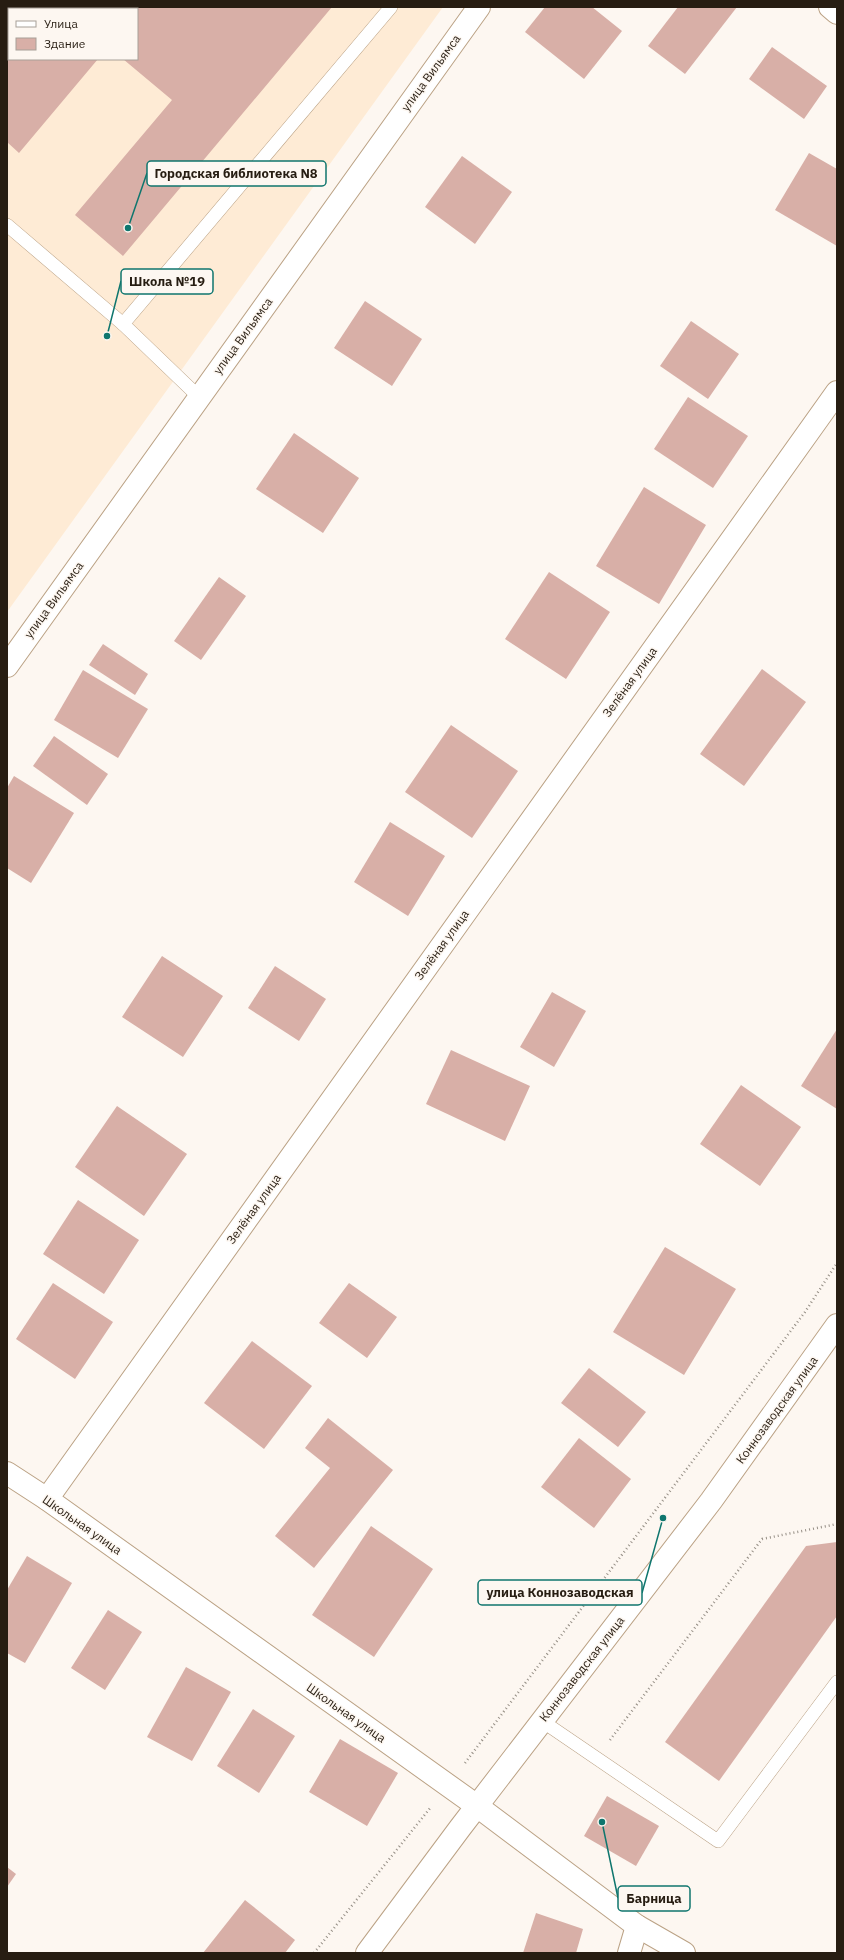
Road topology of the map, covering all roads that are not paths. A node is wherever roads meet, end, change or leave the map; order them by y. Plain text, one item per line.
1 (391, 7) edge
2 (479, 7) edge
3 (830, 7) edge
4 (837, 13) edge
5 (7, 225) edge
6 (122, 324) junction
7 (837, 392) edge
8 (199, 397) junction
9 (7, 666) edge
10 (837, 1325) edge
11 (7, 1473) edge
12 (47, 1499) junction
13 (837, 1682) edge
14 (542, 1721) junction
15 (477, 1806) junction
16 (637, 1926) junction
17 (367, 1953) edge
18 (629, 1953) edge
19 (684, 1953) edge

1 - 6 lane
2 - 8 street, улица Вильямса
3 - 4 street
5 - 6 lane
6 - 8 lane
7 - 12 street, Зелёная улица
8 - 9 street, улица Вильямса
10 - 14 street, Коннозаводская улица
11 - 12 street, Школьная улица
12 - 15 street, Школьная улица
13 - 14 lane
14 - 15 street, Коннозаводская улица
15 - 16 street, Школьная улица
15 - 17 street, Коннозаводская улица
16 - 18 street
16 - 19 street, Школьная улица

